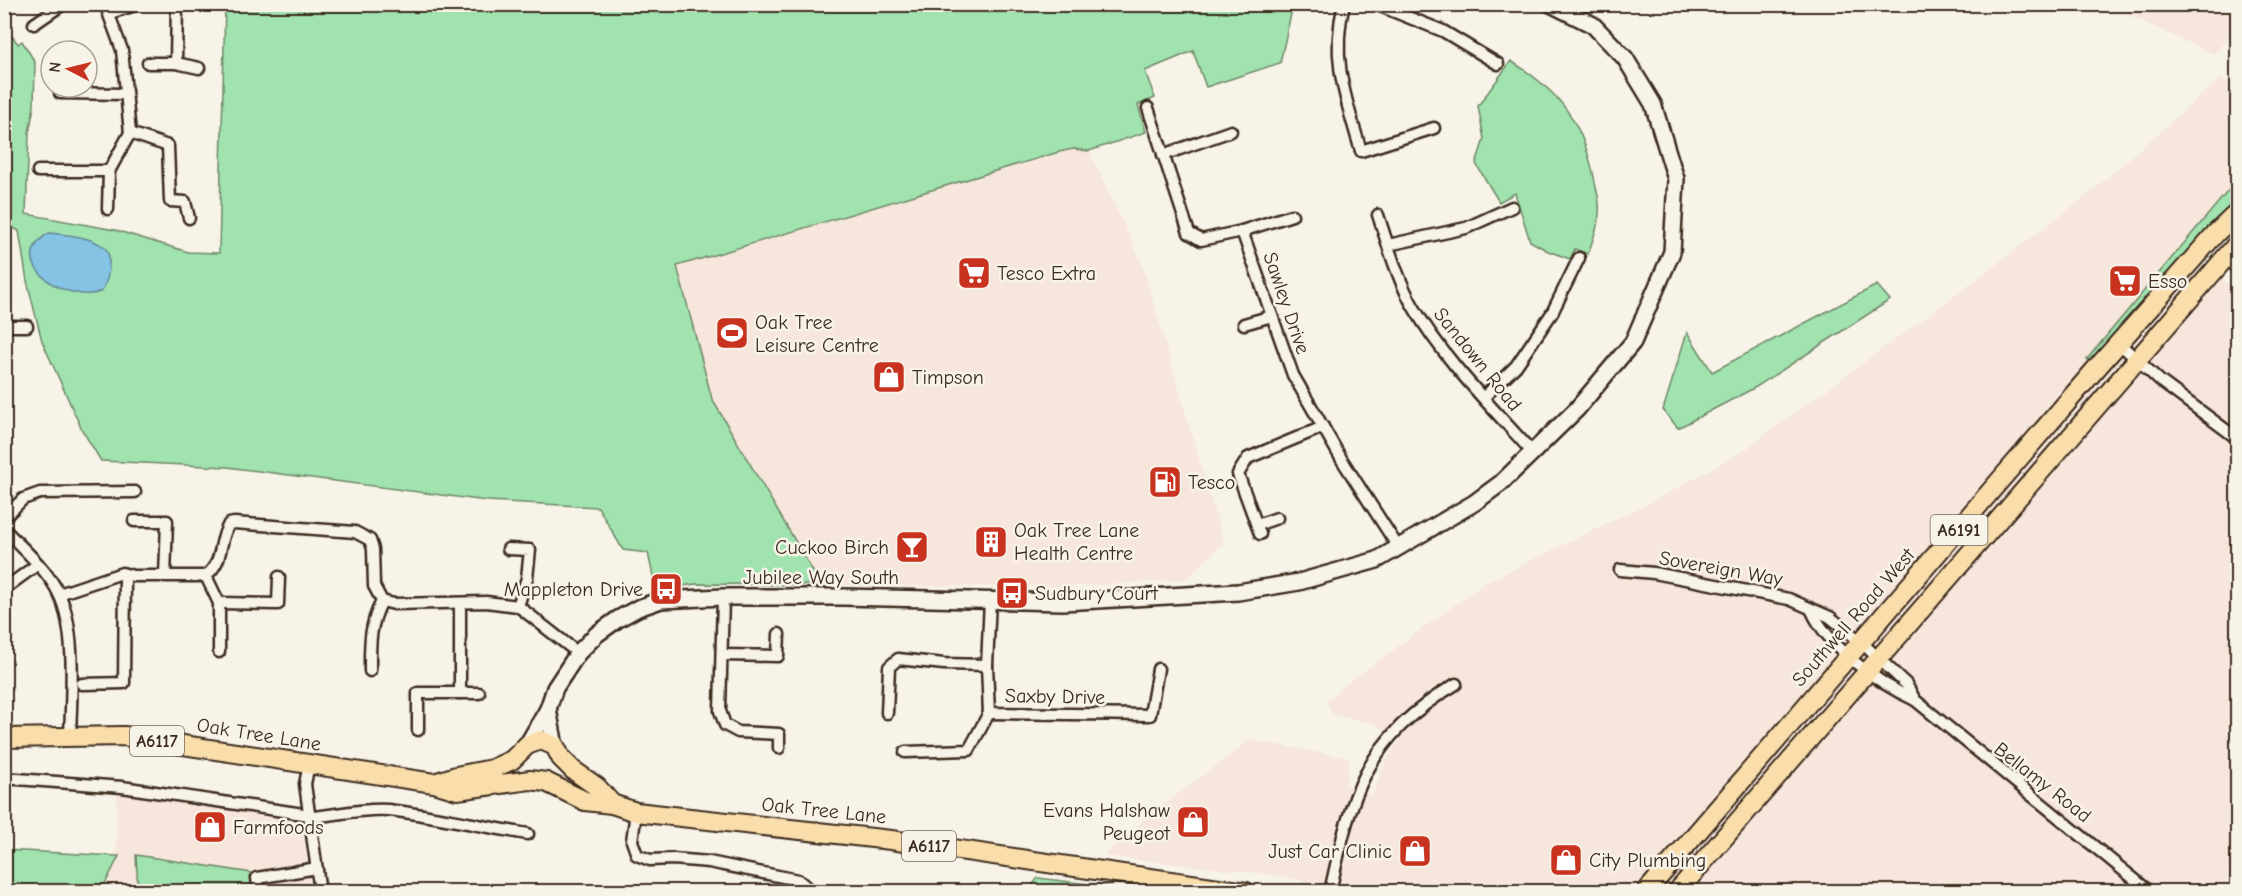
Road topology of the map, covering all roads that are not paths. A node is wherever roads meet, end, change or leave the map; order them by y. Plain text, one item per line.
1 (63, 4) edge
2 (138, 4) edge
3 (177, 4) edge
4 (1344, 4) edge
5 (1375, 4) edge
6 (1551, 4) edge
7 (107, 9) edge
8 (34, 24) dead end
9 (148, 63) dead end
10 (176, 63) junction
11 (1498, 64) dead end
12 (199, 68) dead end
13 (99, 94) edge
14 (125, 94) junction
15 (1148, 108) dead end
16 (1434, 128) dead end
17 (1231, 131) dead end
18 (130, 133) junction
19 (1163, 155) junction
20 (38, 171) dead end
21 (109, 171) junction
22 (1512, 207) dead end
23 (108, 209) dead end
24 (2238, 212) edge
25 (1292, 214) dead end
26 (1378, 215) dead end
27 (189, 218) dead end
28 (1242, 231) junction
29 (2238, 243) edge
30 (1388, 245) junction
31 (1579, 258) dead end
32 (1272, 316) junction
33 (1244, 324) dead end
34 (4, 326) edge
35 (27, 326) dead end
36 (2120, 344) junction
37 (2136, 359) junction
38 (1484, 397) junction
39 (1323, 427) junction
40 (2238, 439) edge
41 (1533, 453) junction
42 (135, 492) dead end
43 (4, 518) edge
44 (1277, 518) dead end
45 (134, 520) dead end
46 (4, 530) edge
47 (1398, 547) junction
48 (508, 549) dead end
49 (38, 564) junction
50 (1620, 570) dead end
51 (126, 576) junction
52 (165, 576) junction
53 (206, 576) junction
54 (279, 578) dead end
55 (4, 589) edge
56 (59, 594) junction
57 (723, 597) junction
58 (990, 600) junction
59 (382, 601) junction
60 (219, 603) junction
61 (460, 603) junction
62 (518, 606) junction
63 (1812, 611) junction
64 (779, 634) dead end
65 (1855, 649) junction
66 (219, 652) dead end
67 (579, 652) junction
68 (722, 655) junction
69 (1879, 657) junction
70 (987, 665) junction
71 (1158, 669) dead end
72 (370, 671) dead end
73 (1867, 672) junction
74 (82, 684) dead end
75 (1456, 684) dead end
76 (460, 693) junction
77 (479, 693) dead end
78 (1915, 700) junction
79 (548, 709) junction
80 (989, 713) junction
81 (887, 714) dead end
82 (418, 730) dead end
83 (70, 737) junction
84 (4, 738) edge
85 (525, 748) junction
86 (778, 748) dead end
87 (558, 752) junction
88 (905, 752) dead end
89 (309, 764) junction
90 (4, 778) edge
91 (538, 781) junction
92 (434, 783) junction
93 (612, 804) junction
94 (636, 812) junction
95 (310, 816) junction
96 (528, 834) dead end
97 (317, 868) junction
98 (1692, 874) junction
99 (259, 891) edge
100 (320, 891) edge
101 (813, 891) edge
102 (1246, 891) edge
103 (1330, 891) edge
104 (1646, 891) edge
105 (1669, 891) edge
106 (1677, 891) edge
107 (2150, 891) edge

1 - 8 street
2 - 7 street
3 - 10 street
4 - 16 street
5 - 11 street
6 - 41 street, Jubilee Way South
7 - 14 street
9 - 10 street
10 - 12 street
13 - 14 street
14 - 18 street
15 - 19 street
17 - 19 street
18 - 21 street
18 - 27 street
19 - 28 street
20 - 21 street
21 - 23 street
22 - 30 street
24 - 36 main road, Southwell Road West / A6191
25 - 28 street
26 - 30 street, Sandown Road
28 - 32 street, Sawley Drive
29 - 37 main road, A6191
30 - 38 street, Sandown Road
31 - 38 street
32 - 33 street
32 - 39 street, Sawley Drive
34 - 35 street
36 - 37 street
36 - 65 main road, Southwell Road West / A6191
37 - 40 street
37 - 69 main road, A6191
38 - 41 street, Sandown Road
39 - 44 street
39 - 47 street, Sawley Drive
41 - 47 street, Jubilee Way South
42 - 43 street
45 - 52 street
46 - 49 street
47 - 58 street, Jubilee Way South
48 - 62 street
49 - 55 street
49 - 56 street
50 - 63 street, Sovereign Way
51 - 52 street
51 - 56 street
51 - 74 street
52 - 53 street
53 - 59 street
53 - 60 street
54 - 60 street
56 - 83 street
57 - 58 street, Jubilee Way South
57 - 67 street, Jubilee Way South
57 - 68 street
58 - 70 street, Saxby Drive
59 - 61 street
59 - 72 street
60 - 66 street
61 - 62 street
61 - 76 street
62 - 67 street
63 - 65 street, Sovereign Way
63 - 65 street
64 - 68 street
65 - 69 street, Bellamy Road
65 - 73 street, Bellamy Road
65 - 104 main road, Southwell Road West / A6191
67 - 79 street, Jubilee Way South
68 - 86 street
69 - 73 main road, A6191
69 - 78 street, Bellamy Road
70 - 80 street, Saxby Drive
70 - 81 street
71 - 80 street, Saxby Drive
73 - 78 street, Bellamy Road
73 - 98 main road, A6191
75 - 103 street
76 - 77 street
76 - 82 street
78 - 107 street, Bellamy Road
79 - 85 street, Jubilee Way South
79 - 87 street
80 - 88 street
83 - 84 main road, Oak Tree Lane / A6117
83 - 89 main road, Oak Tree Lane / A6117
85 - 87 main road
85 - 91 main road
85 - 92 main road, Oak Tree Lane / A6117
87 - 91 main road
87 - 93 main road, Oak Tree Lane / A6117
89 - 92 main road, Oak Tree Lane / A6117
89 - 95 street
90 - 95 street
91 - 92 main road, Oak Tree Lane / A6117
91 - 93 main road, Oak Tree Lane / A6117
93 - 94 main road, Oak Tree Lane / A6117
94 - 101 street
94 - 102 main road, Oak Tree Lane / A6117
95 - 96 street
95 - 97 street
97 - 99 street
97 - 100 street
98 - 105 main road
98 - 106 main road, A6191

